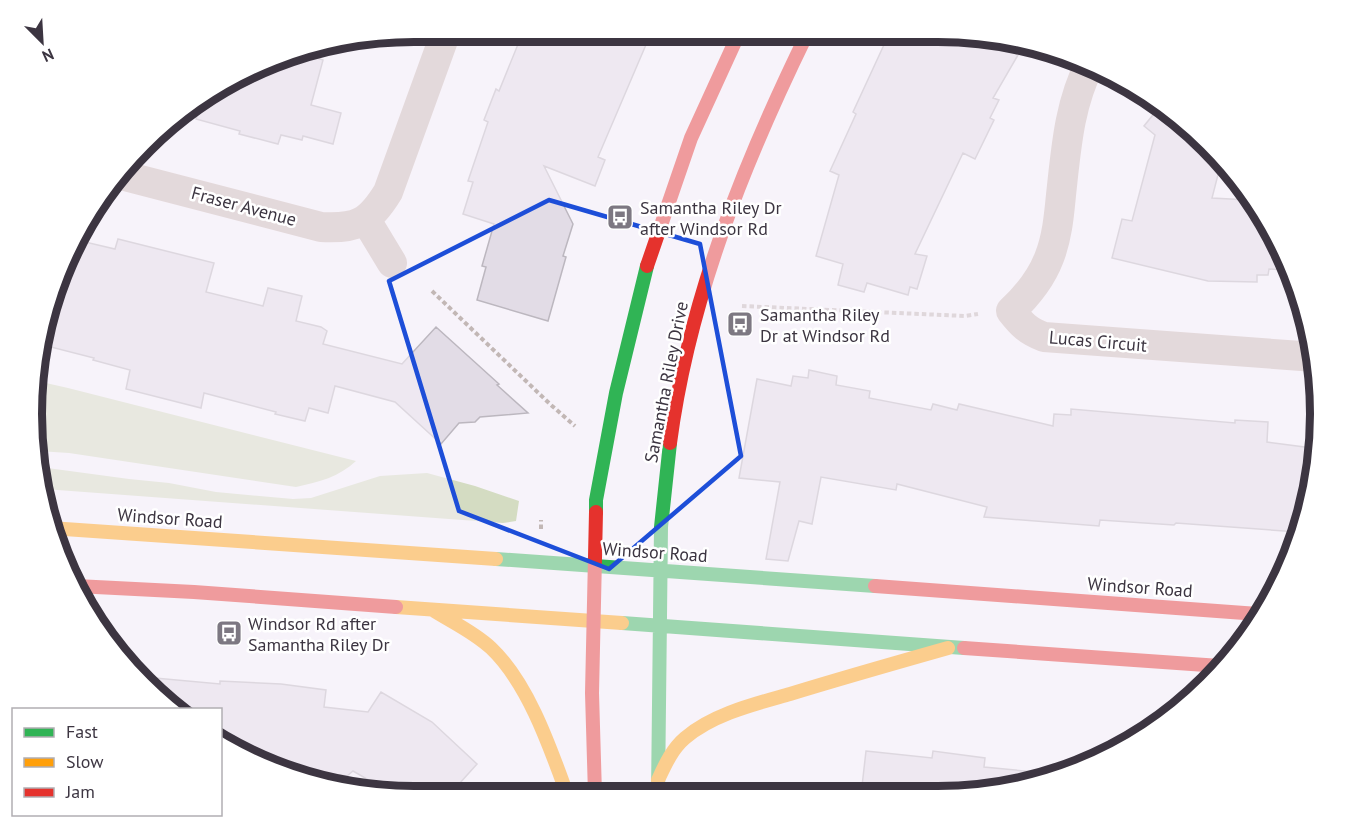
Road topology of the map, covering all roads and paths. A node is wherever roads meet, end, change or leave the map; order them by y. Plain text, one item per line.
1 (442, 42) edge
2 (734, 42) edge
3 (803, 42) edge
4 (1086, 73) edge
5 (128, 177) edge
6 (366, 220) junction
7 (392, 263) dead end
8 (432, 291) dead end
9 (742, 306) dead end
10 (1011, 311) junction
11 (1306, 356) edge
12 (579, 429) dead end
13 (60, 529) edge
14 (595, 566) junction
15 (660, 570) junction
16 (84, 586) edge
17 (433, 610) junction
18 (1252, 614) edge
19 (594, 621) junction
20 (659, 626) junction
21 (953, 647) junction
22 (1212, 665) edge
23 (564, 786) edge
24 (595, 786) edge
25 (658, 786) edge
26 (659, 786) edge

1 - 6 street
2 - 14 main road
3 - 15 main road, Samantha Riley Drive
4 - 10 street
5 - 6 street, Fraser Avenue
6 - 7 street
8 - 12 path
9 - 10 path
10 - 11 street, Lucas Circuit
13 - 14 main road, Windsor Road
14 - 15 main road, Windsor Road
14 - 19 main road
15 - 18 main road, Windsor Road
15 - 20 main road, Samantha Riley Drive
16 - 17 main road
17 - 19 main road
17 - 23 main road
19 - 20 main road
19 - 24 main road
20 - 21 main road
20 - 25 main road, Samantha Riley Drive
21 - 22 main road
21 - 26 main road

